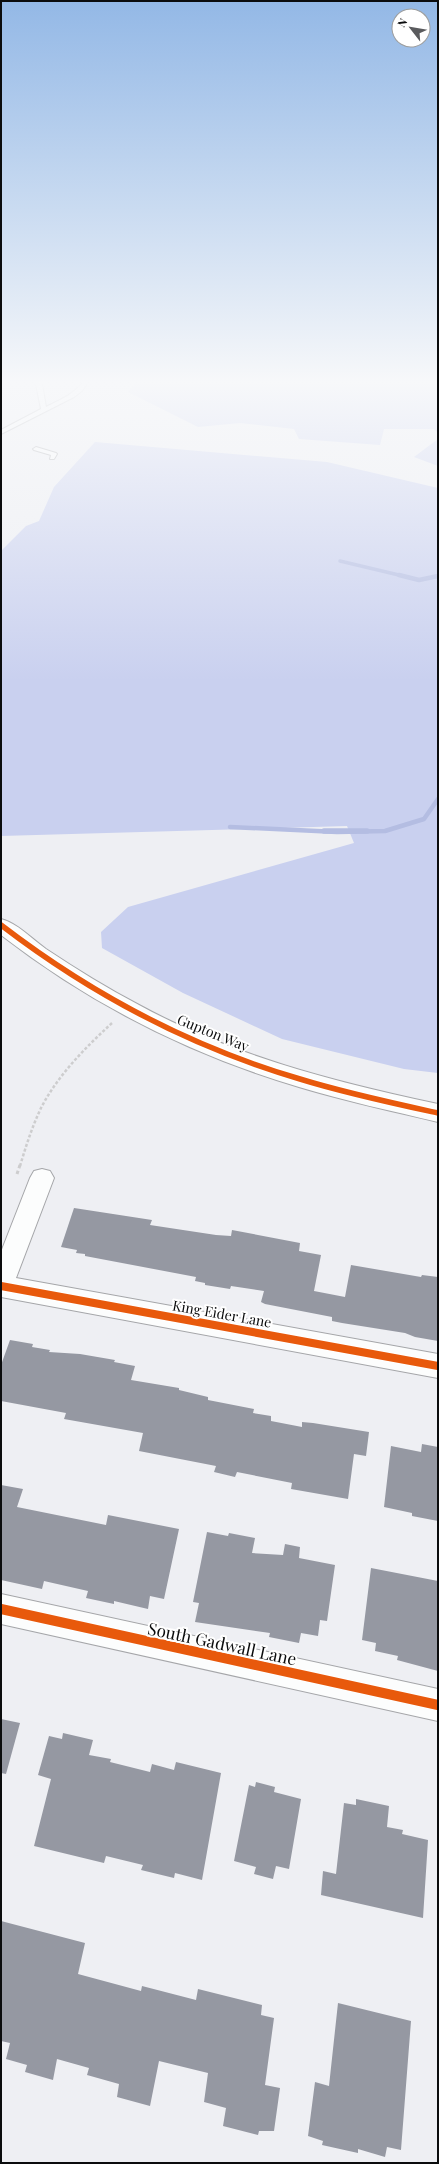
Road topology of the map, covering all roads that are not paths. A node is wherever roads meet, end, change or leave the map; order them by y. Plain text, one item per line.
1 (1, 925) edge
2 (438, 1113) edge
3 (42, 1178) dead end
4 (1, 1285) edge
5 (438, 1366) edge
6 (1, 1609) edge
7 (438, 1705) edge

1 - 2 street, Gupton Way
3 - 4 street
4 - 5 street, King Eider Lane
6 - 7 street, South Gadwall Lane

